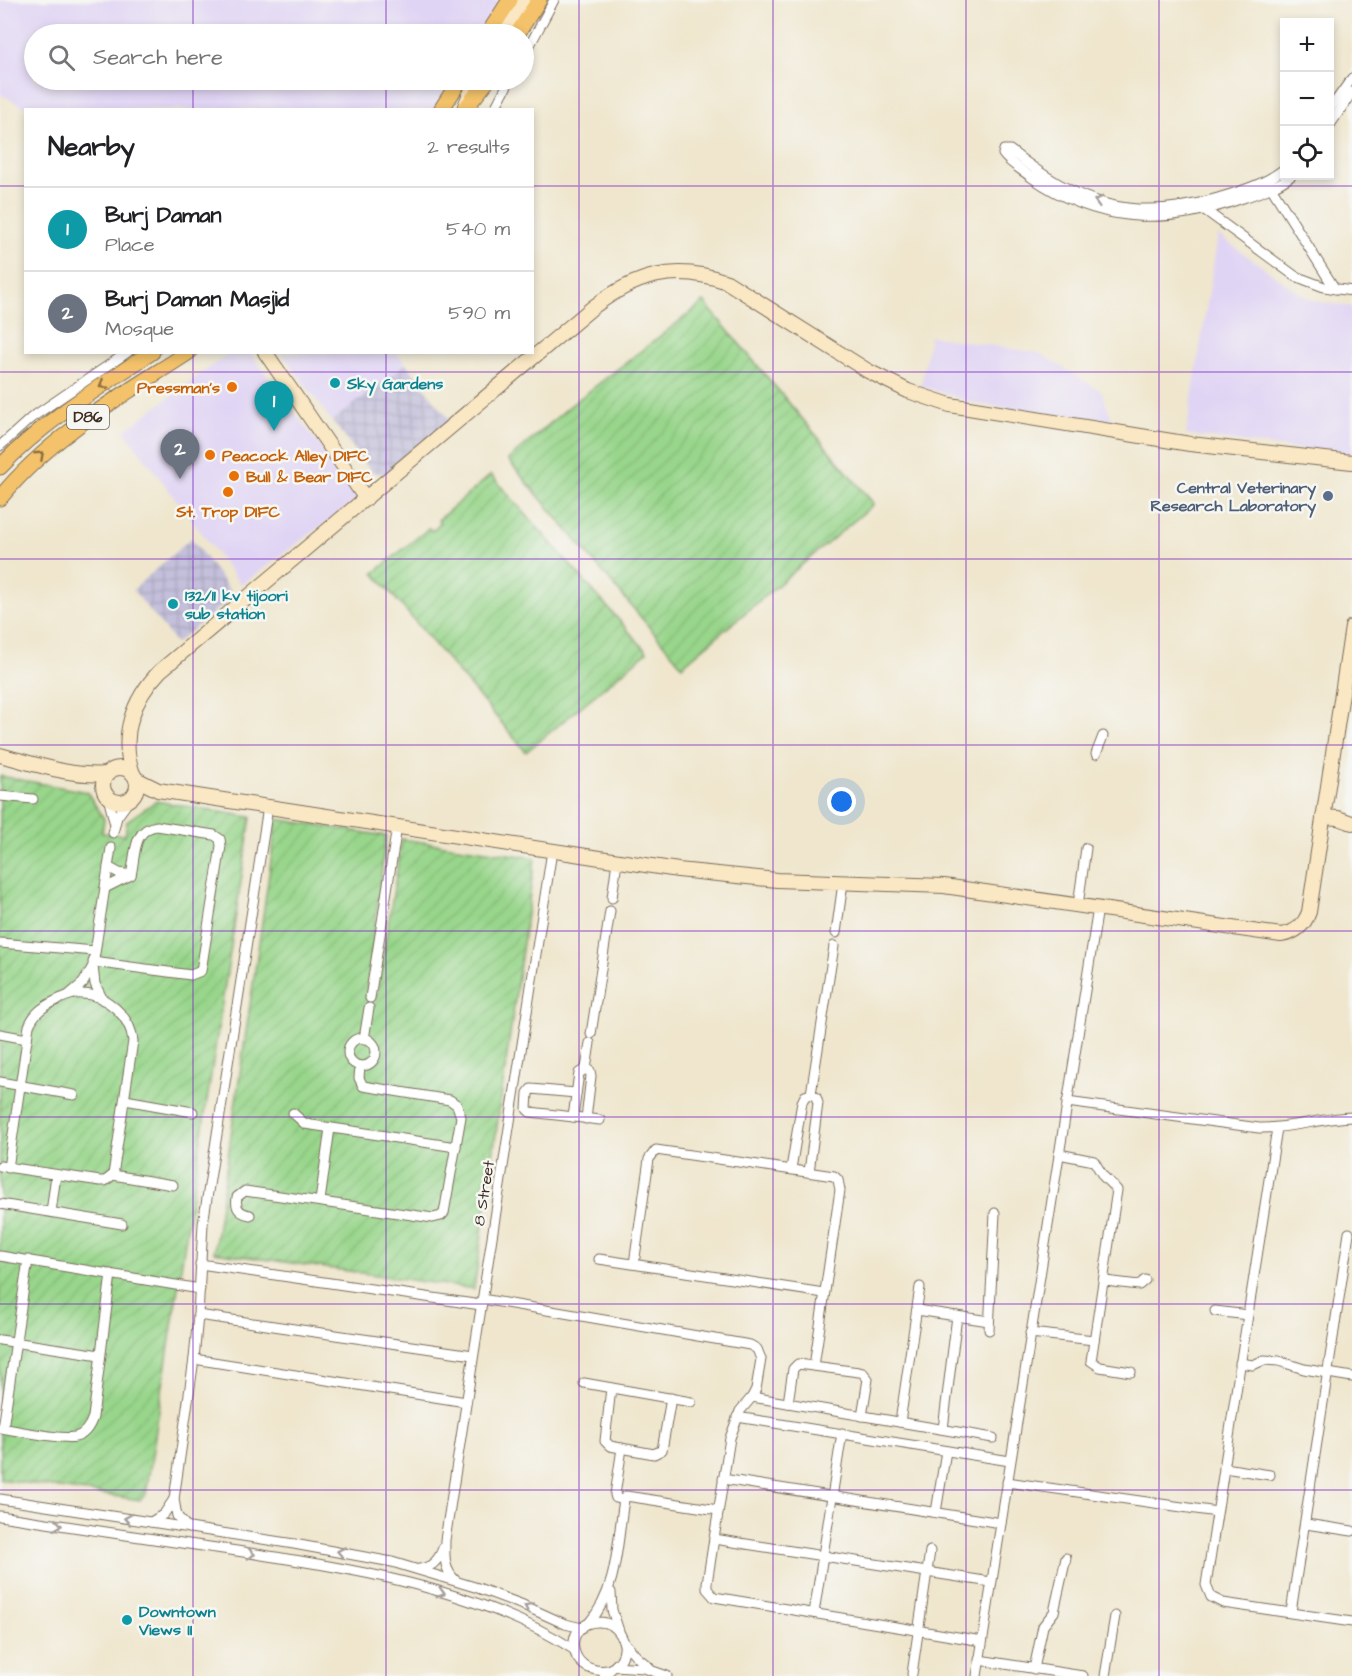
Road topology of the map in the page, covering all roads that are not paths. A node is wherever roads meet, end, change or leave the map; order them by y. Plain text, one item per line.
1 (498, 0) edge
2 (510, 0) edge
3 (525, 0) edge
4 (539, 0) edge
5 (554, 0) edge
6 (496, 24) edge
7 (499, 24) edge
8 (502, 24) edge
9 (523, 24) edge
10 (534, 37) edge
11 (1352, 78) edge
12 (454, 90) edge
13 (472, 90) edge
14 (480, 90) edge
15 (505, 90) edge
16 (1352, 92) edge
17 (1334, 102) edge
18 (442, 108) edge
19 (464, 108) edge
20 (465, 108) edge
21 (495, 108) edge
22 (1334, 118) edge
23 (1280, 173) edge
24 (1280, 180) edge
25 (1269, 184) junction
26 (1196, 203) junction
27 (1205, 211) junction
28 (1335, 289) junction
29 (1352, 291) edge
30 (125, 354) edge
31 (149, 354) edge
32 (172, 354) edge
33 (186, 354) edge
34 (266, 354) edge
35 (163, 369) junction
36 (0, 446) edge
37 (1352, 462) edge
38 (0, 467) edge
39 (0, 498) edge
40 (366, 499) junction
41 (1352, 627) edge
42 (1103, 736) dead end
43 (127, 742) junction
44 (1096, 754) dead end
45 (0, 755) edge
46 (111, 772) junction
47 (73, 773) junction
48 (134, 776) junction
49 (158, 790) junction
50 (106, 793) junction
51 (0, 796) edge
52 (132, 798) junction
53 (33, 799) dead end
54 (268, 807) junction
55 (1323, 817) junction
56 (1352, 823) edge
57 (397, 827) junction
58 (111, 848) dead end
59 (1086, 848) dead end
60 (552, 851) junction
61 (617, 861) junction
62 (108, 867) junction
63 (131, 875) junction
64 (843, 883) junction
65 (105, 888) junction
66 (612, 898) dead end
67 (1078, 905) junction
68 (1098, 908) junction
69 (610, 911) dead end
70 (836, 933) dead end
71 (0, 943) edge
72 (834, 945) dead end
73 (95, 951) junction
74 (93, 964) junction
75 (67, 996) junction
76 (103, 1000) junction
77 (0, 1034) edge
78 (27, 1039) junction
79 (364, 1039) junction
80 (360, 1066) junction
81 (586, 1069) junction
82 (0, 1082) edge
83 (20, 1085) junction
84 (811, 1094) junction
85 (74, 1095) dead end
86 (575, 1098) junction
87 (125, 1100) junction
88 (1067, 1102) junction
89 (588, 1103) junction
90 (193, 1112) dead end
91 (293, 1113) dead end
92 (573, 1117) junction
93 (1352, 1117) edge
94 (586, 1119) junction
95 (600, 1120) dead end
96 (330, 1128) junction
97 (1277, 1128) junction
98 (456, 1147) junction
99 (1059, 1154) junction
100 (4, 1167) edge
101 (791, 1169) junction
102 (808, 1172) junction
103 (56, 1175) junction
104 (113, 1175) junction
105 (173, 1185) dead end
106 (320, 1201) junction
107 (0, 1204) edge
108 (51, 1212) junction
109 (995, 1213) dead end
110 (250, 1215) dead end
111 (122, 1224) dead end
112 (1349, 1233) dead end
113 (0, 1256) edge
114 (599, 1259) dead end
115 (28, 1260) junction
116 (200, 1264) junction
117 (634, 1264) junction
118 (111, 1274) junction
119 (1144, 1280) dead end
120 (1105, 1281) junction
121 (920, 1287) dead end
122 (200, 1289) junction
123 (824, 1293) junction
124 (482, 1302) junction
125 (917, 1310) junction
126 (1215, 1311) dead end
127 (198, 1315) junction
128 (1248, 1315) junction
129 (957, 1316) junction
130 (1030, 1334) junction
131 (0, 1340) edge
132 (1094, 1340) junction
133 (16, 1342) junction
134 (100, 1355) junction
135 (473, 1355) junction
136 (194, 1359) junction
137 (1240, 1364) junction
138 (814, 1366) junction
139 (1131, 1372) dead end
140 (1328, 1373) junction
141 (1352, 1377) edge
142 (584, 1383) dead end
143 (611, 1388) junction
144 (752, 1397) junction
145 (671, 1398) junction
146 (466, 1402) junction
147 (690, 1402) dead end
148 (788, 1403) junction
149 (862, 1416) junction
150 (737, 1417) junction
151 (900, 1422) junction
152 (2, 1428) edge
153 (943, 1430) junction
154 (842, 1434) junction
155 (993, 1438) dead end
156 (622, 1448) junction
157 (946, 1451) junction
158 (1010, 1461) junction
159 (1224, 1468) junction
160 (1270, 1475) dead end
161 (723, 1479) junction
162 (1007, 1482) junction
163 (832, 1496) junction
164 (0, 1499) edge
165 (174, 1499) junction
166 (624, 1500) junction
167 (718, 1510) junction
168 (936, 1512) junction
169 (1217, 1512) junction
170 (0, 1516) edge
171 (150, 1522) junction
172 (1000, 1523) junction
173 (1306, 1524) junction
174 (188, 1528) junction
175 (1352, 1531) edge
176 (714, 1539) junction
177 (445, 1540) junction
178 (930, 1551) dead end
179 (823, 1556) junction
180 (1066, 1558) dead end
181 (416, 1569) junction
182 (927, 1572) junction
183 (455, 1580) junction
184 (991, 1582) junction
185 (610, 1587) junction
186 (1291, 1612) junction
187 (814, 1613) junction
188 (1115, 1616) dead end
189 (1352, 1622) edge
190 (586, 1625) junction
191 (918, 1630) junction
192 (622, 1637) junction
193 (982, 1641) junction
194 (573, 1649) junction
195 (979, 1660) junction
196 (579, 1664) junction
197 (1034, 1669) junction
198 (609, 1671) edge
199 (654, 1671) junction
200 (912, 1674) dead end
201 (583, 1676) edge
202 (667, 1676) edge
203 (977, 1676) edge
204 (1083, 1676) edge
205 (1105, 1676) edge

1 - 6 main road
2 - 7 main road
3 - 8 street
4 - 9 main road
5 - 10 street
11 - 17 street
12 - 18 main road
13 - 19 street
14 - 20 main road
15 - 21 street
16 - 22 street
23 - 25 street
24 - 25 street
25 - 26 street
25 - 27 street
25 - 28 street
26 - 27 street
26 -> 27 street
27 - 28 street
28 - 29 street
30 - 36 street
31 -> 38 main road, D86
32 - 35 main road
33 - 35 main road, D86
34 - 40 street
39 -> 35 main road, D86
37 - 40 street
40 - 43 street
41 - 55 street
42 - 44 street
43 - 46 street
43 - 48 street
45 - 47 street
46 - 47 street
46 - 48 street
46 - 50 street
47 - 50 street
48 - 49 street
48 - 52 street
49 - 52 street
49 - 54 street
50 - 52 street
50 - 52 street
51 - 53 street
54 - 57 street
54 - 116 street
55 - 56 street
55 - 68 street
57 - 60 street
57 - 79 street
58 - 62 street
59 - 67 street
60 - 61 street
60 - 124 street, 8 Street
61 - 64 street
61 - 66 street
62 - 63 street
62 - 65 street
63 - 65 street
63 - 74 street
64 - 67 street
64 - 70 street
65 - 73 street
67 - 68 street
68 - 88 street
69 - 81 street
71 - 73 street
72 - 84 street
73 - 74 street
74 - 75 street
74 - 76 street
75 - 76 street
75 - 78 street
76 - 87 street
77 - 78 street
78 - 83 street
79 - 80 street
79 - 80 street
80 - 98 street
81 - 86 street
81 - 89 street
82 - 83 street
83 - 85 street
83 - 100 street
84 - 101 street
84 - 102 street
86 - 89 street
86 - 92 street
86 - 92 street
87 - 90 street
87 - 104 street
88 - 97 street
88 - 99 street
89 - 94 street
91 - 96 street
92 - 94 street
93 - 97 street
94 - 95 street
96 - 98 street
96 - 106 street
97 - 128 street
98 - 106 street
99 - 120 street
99 - 130 street
100 - 103 street
101 - 102 street
101 - 117 street
102 - 123 street
103 - 104 street
103 - 108 street
104 - 105 street
106 - 110 street
107 - 108 street
108 - 111 street
109 - 129 street
112 - 140 street
113 - 115 street
114 - 117 street
115 - 118 street
115 - 133 street
116 - 122 street
116 - 124 street
117 - 123 street
118 - 122 street
118 - 134 street
119 - 120 street
120 - 132 street
121 - 125 street
122 - 127 street
123 - 138 street
124 - 135 street, 8 Street
124 - 144 street
125 - 129 street
125 - 151 street
126 - 128 street
127 - 135 street
127 - 136 street
128 - 137 street
129 - 153 street
130 - 132 street
130 - 158 street
131 - 133 street
132 - 139 street
133 - 134 street
133 - 152 street
134 - 152 street
135 - 146 street, 8 Street
136 - 146 street
136 - 165 street
137 - 140 street
137 - 159 street
138 - 148 street
138 - 149 street
140 - 141 street
140 - 173 street
142 - 143 street
143 - 145 street
143 - 156 street
144 - 148 street
144 - 150 street
145 - 147 street
145 - 156 street
146 - 177 street, 8 Street
148 - 149 street
149 - 151 street
150 - 154 street
150 - 161 street
151 - 153 street
153 - 155 street
154 - 157 street
154 - 163 street
156 - 166 street
157 - 158 street
157 - 168 street
158 - 162 street
159 - 160 street
159 - 169 street
161 - 163 street
161 - 167 street
162 - 169 street
162 - 172 street
163 - 168 street
163 - 179 street
171 -> 164 street
165 - 171 street
165 - 174 street
166 - 167 street
166 - 185 street
167 - 176 street
168 - 172 street
169 - 186 street
170 -> 194 street
171 - 174 street
172 - 184 street
173 - 175 street
173 - 186 street
181 -> 174 street
176 - 179 street
176 - 187 street
177 - 181 street
177 - 183 street
178 - 182 street
179 - 182 street
179 - 187 street
180 - 197 street
181 - 183 street
182 - 184 street
182 - 191 street
190 -> 183 street
184 - 193 street
185 - 190 street
185 - 192 street
186 - 189 street
187 - 191 street
188 - 205 street
190 - 192 street
190 - 194 street
191 - 193 street
191 - 200 street
192 - 198 street
192 - 199 street
193 - 195 street
194 - 196 street
195 - 197 street
195 - 203 street
196 - 198 street
196 - 201 street
197 - 204 street
198 - 199 street
199 - 202 street

